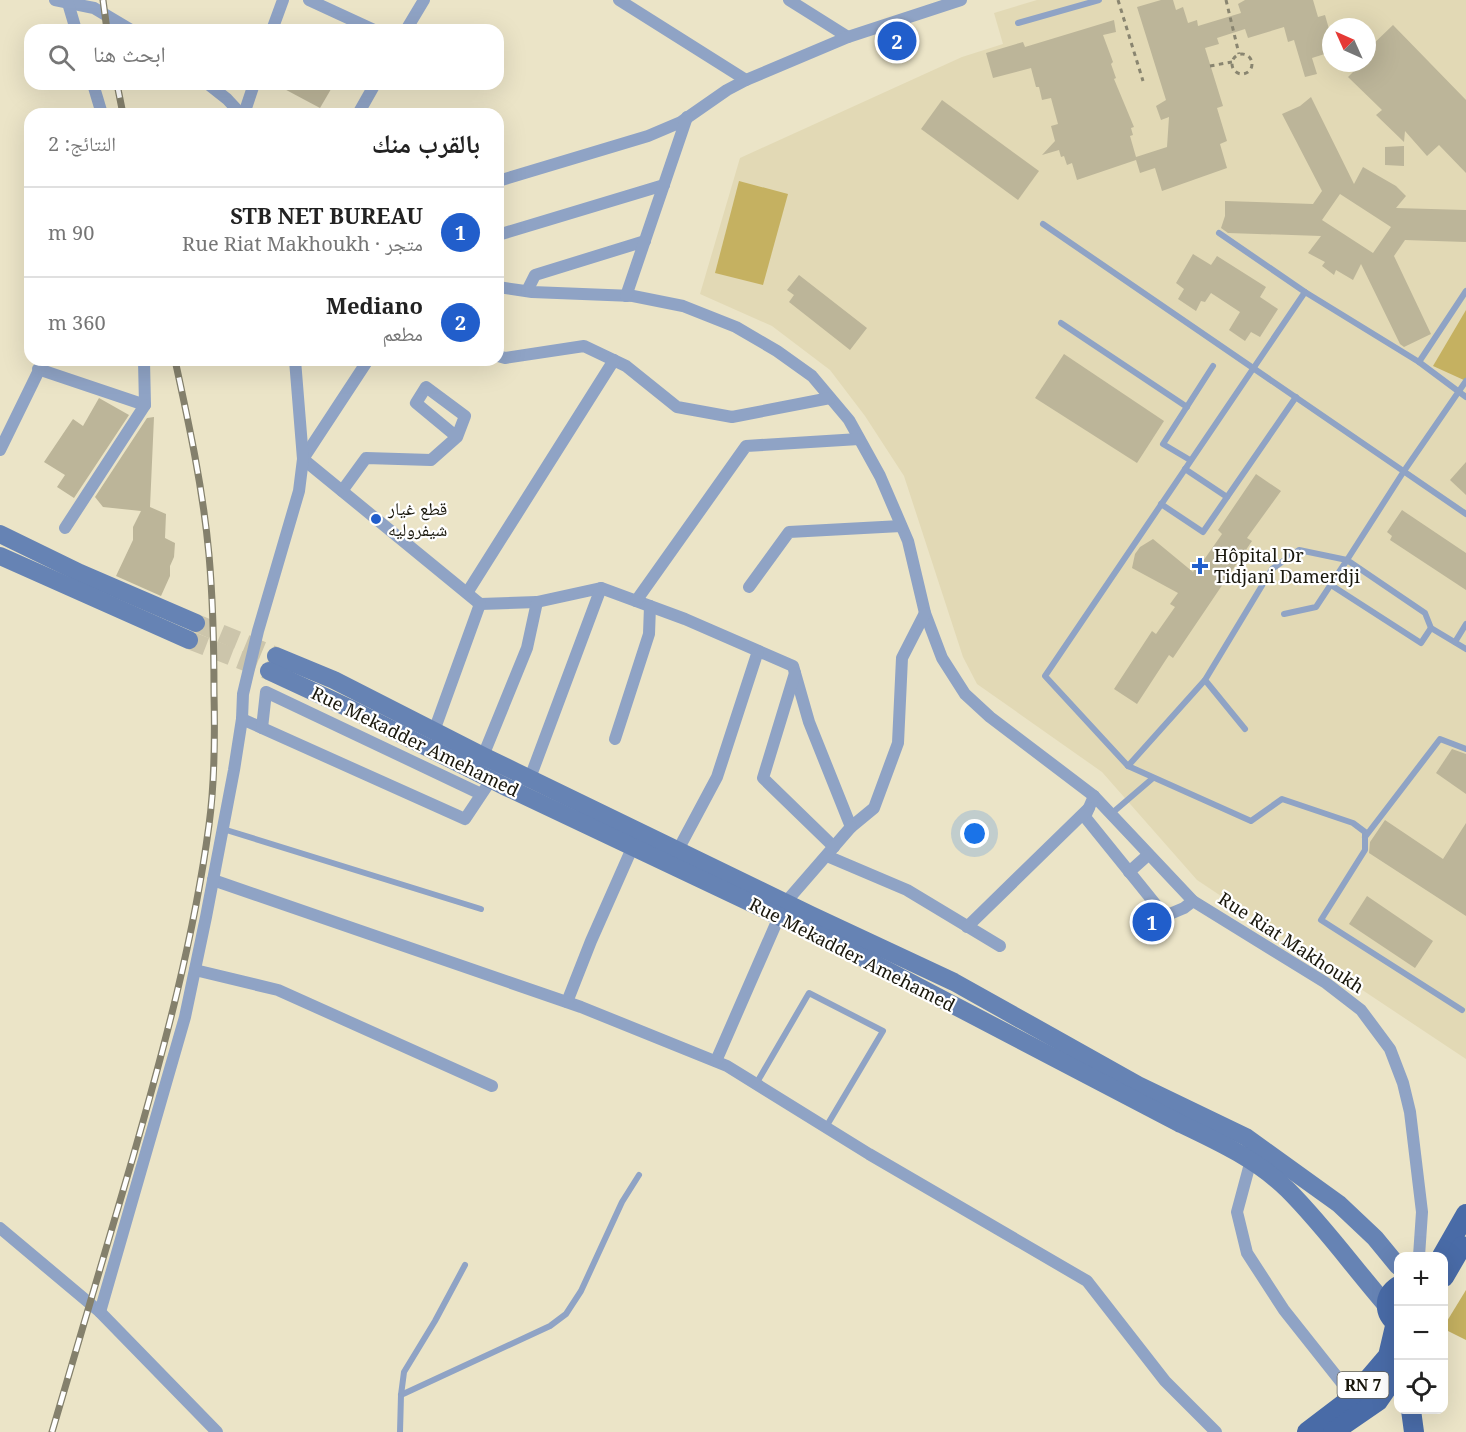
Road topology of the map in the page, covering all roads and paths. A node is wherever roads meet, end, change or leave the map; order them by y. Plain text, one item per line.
1 (55, 0) edge
2 (283, 0) edge
3 (309, 0) edge
4 (424, 0) edge
5 (619, 0) edge
6 (789, 0) edge
7 (958, 0) edge
8 (1099, 0) edge
9 (1118, 0) edge
10 (1226, 0) edge
11 (68, 3) junction
12 (1018, 23) dead end
13 (74, 24) edge
14 (121, 24) edge
15 (274, 24) edge
16 (361, 24) edge
17 (410, 24) edge
18 (848, 37) junction
19 (1239, 54) junction
20 (1232, 62) junction
21 (1210, 66) dead end
22 (746, 80) junction
23 (1143, 81) dead end
24 (95, 90) edge
25 (216, 90) edge
26 (252, 90) edge
27 (372, 90) edge
28 (100, 108) edge
29 (236, 108) edge
30 (244, 108) edge
31 (361, 108) edge
32 (687, 117) junction
33 (504, 179) edge
34 (664, 185) junction
35 (1043, 224) dead end
36 (504, 233) edge
37 (1219, 233) dead end
38 (645, 241) junction
39 (504, 288) edge
40 (527, 291) junction
41 (1466, 291) edge
42 (1305, 292) junction
43 (626, 296) junction
44 (1061, 323) dead end
45 (504, 358) edge
46 (614, 360) junction
47 (1419, 362) junction
48 (41, 366) edge
49 (44, 366) edge
50 (143, 366) edge
51 (295, 366) edge
52 (364, 366) edge
53 (1213, 366) dead end
54 (1253, 367) junction
55 (1466, 381) edge
56 (1458, 393) junction
57 (1296, 397) junction
58 (1466, 397) edge
59 (830, 398) junction
60 (145, 405) junction
61 (1187, 407) junction
62 (457, 438) dead end
63 (860, 440) junction
64 (0, 450) edge
65 (303, 459) junction
66 (1191, 460) junction
67 (1185, 469) junction
68 (1404, 471) junction
69 (342, 491) junction
70 (1227, 497) junction
71 (1161, 504) junction
72 (1466, 514) edge
73 (901, 526) junction
74 (64, 528) dead end
75 (0, 534) edge
76 (0, 556) edge
77 (1347, 560) junction
78 (1330, 585) junction
79 (748, 587) dead end
80 (601, 588) junction
81 (467, 593) junction
82 (636, 601) junction
83 (537, 602) junction
84 (480, 604) junction
85 (650, 606) junction
86 (925, 613) junction
87 (1284, 614) dead end
88 (196, 623) tunnel mouth
89 (1466, 624) edge
90 (1431, 628) junction
91 (189, 640) tunnel mouth
92 (1455, 642) junction
93 (1466, 649) edge
94 (758, 651) junction
95 (795, 672) junction
96 (1204, 680) junction
97 (242, 719) junction
98 (262, 728) junction
99 (1245, 729) dead end
100 (434, 731) junction
101 (615, 739) dead end
102 (1466, 749) edge
103 (483, 756) junction
104 (1128, 766) junction
105 (530, 778) junction
106 (1153, 778) junction
107 (486, 787) junction
108 (1092, 802) junction
109 (1111, 814) junction
110 (851, 827) junction
111 (222, 829) junction
112 (1365, 837) junction
113 (633, 846) junction
114 (678, 850) junction
115 (830, 851) junction
116 (1148, 855) junction
117 (1130, 872) junction
118 (213, 880) junction
119 (1193, 902) junction
120 (481, 909) dead end
121 (782, 910) junction
122 (968, 927) junction
123 (1000, 946) dead end
124 (195, 970) junction
125 (567, 1002) junction
126 (1465, 1009) edge
127 (716, 1061) junction
128 (756, 1084) junction
129 (492, 1086) dead end
130 (826, 1127) junction
131 (1251, 1160) junction
132 (639, 1175) dead end
133 (1466, 1214) edge
134 (0, 1228) edge
135 (1466, 1239) edge
136 (1419, 1252) edge
137 (1445, 1252) edge
138 (1394, 1261) edge
139 (465, 1265) dead end
140 (1448, 1269) edge
141 (1394, 1290) edge
142 (100, 1312) junction
143 (1394, 1317) edge
144 (1394, 1378) edge
145 (400, 1395) junction
146 (1394, 1395) edge
147 (1353, 1397) junction
148 (1378, 1401) junction
149 (1414, 1415) edge
150 (217, 1432) edge
151 (400, 1432) edge
152 (1216, 1432) edge
153 (1307, 1432) edge
154 (1333, 1432) edge
155 (1423, 1432) edge

1 - 11 street
2 - 15 street
3 - 16 street
4 - 17 street
5 - 22 street
6 - 18 street
7 - 18 street
8 - 12 lane
9 - 23 path
10 - 19 path
11 - 13 street
11 - 14 street
18 - 22 street
19 - 20 path
19 - 20 path
20 - 21 path
22 - 32 street
24 - 28 street
25 - 29 street
26 - 30 street
27 - 31 street
32 - 33 street
32 - 34 street
34 - 36 street
34 - 38 street
35 - 54 lane
37 - 42 lane
38 - 40 street
38 - 43 street
39 - 40 street, Rue Riat Makhoukh
40 - 43 street, Rue Riat Makhoukh
41 - 47 lane
42 - 47 lane
42 - 54 lane
43 - 59 street, Rue Riat Makhoukh
44 - 61 lane
45 - 46 street
46 - 59 street
46 - 81 street
47 - 56 lane
48 - 64 street
49 - 60 street
50 - 60 street
51 - 65 street
52 - 65 street
53 - 61 lane
54 - 57 lane
54 - 66 lane
55 - 56 lane
56 - 58 lane
56 - 68 lane
57 - 68 lane
57 - 70 lane
59 - 63 street, Rue Riat Makhoukh
60 - 74 street
61 - 66 lane
62 - 69 street
63 - 73 street, Rue Riat Makhoukh
63 - 82 street
65 - 69 street
65 - 97 street
66 - 67 lane
67 - 70 lane
67 - 71 lane
68 - 72 lane
68 - 77 lane
69 - 81 street
70 - 71 lane
71 - 104 lane
73 - 79 street
73 - 86 street, Rue Riat Makhoukh
75 - 88 main road
76 - 91 main road
77 - 78 lane
77 - 90 lane
77 - 96 lane
78 - 87 lane
78 - 90 lane
80 - 82 street
80 - 83 street
80 - 105 street
81 - 84 street
82 - 85 street
83 - 84 street
83 - 103 street
84 - 100 street
85 - 94 street
85 - 101 street
86 - 108 street, Rue Riat Makhoukh
86 - 110 street
89 - 92 lane
90 - 92 lane
92 - 93 lane
94 - 95 street
94 - 114 street
95 - 110 street
95 - 115 street
96 - 99 lane
96 - 104 lane
97 - 98 street
97 - 111 street
98 - 107 street
98 - 107 street
100 - 103 main road, Rue Mekadder Amehamed
100 - 107 main road, Rue Mekadder Amehamed
102 - 112 lane
103 - 105 main road, Rue Mekadder Amehamed
104 - 106 lane
105 - 114 main road, Rue Mekadder Amehamed
106 - 109 lane
106 - 112 lane
107 - 113 main road, Rue Mekadder Amehamed
108 - 109 street, Rue Riat Makhoukh
108 - 117 street, Rue Riat Makhoukh
108 - 122 street
109 - 116 street, Rue Riat Makhoukh
110 - 115 street
111 - 118 street
111 - 120 lane
112 - 126 lane
113 - 121 main road, Rue Mekadder Amehamed
113 - 125 street
114 - 121 main road, Rue Mekadder Amehamed
115 - 121 street
115 - 122 street
116 - 117 street
116 - 119 street, Rue Riat Makhoukh
117 - 119 street, Rue Riat Makhoukh
118 - 124 street
118 - 125 street
119 - 136 street, Rue Riat Makhoukh
121 - 127 street
121 - 131 main road, Rue Mekadder Amehamed
121 - 138 main road, Rue Mekadder Amehamed
122 - 123 street
124 - 129 street
124 - 142 street
125 - 127 street
127 - 128 street
128 - 130 street
128 - 130 lane
130 - 152 street
131 - 143 main road, Rue Mekadder Amehamed
131 - 147 street
132 - 145 lane
133 - 137 main road
134 - 142 street
135 - 140 main road
139 - 145 lane
141 - 143 main road
142 - 150 street
143 - 147 main road, RN 7
144 - 148 main road, RN 7
145 - 151 lane
146 - 148 main road
147 - 153 main road, RN 7
148 - 154 main road, RN 7
149 - 155 main road

